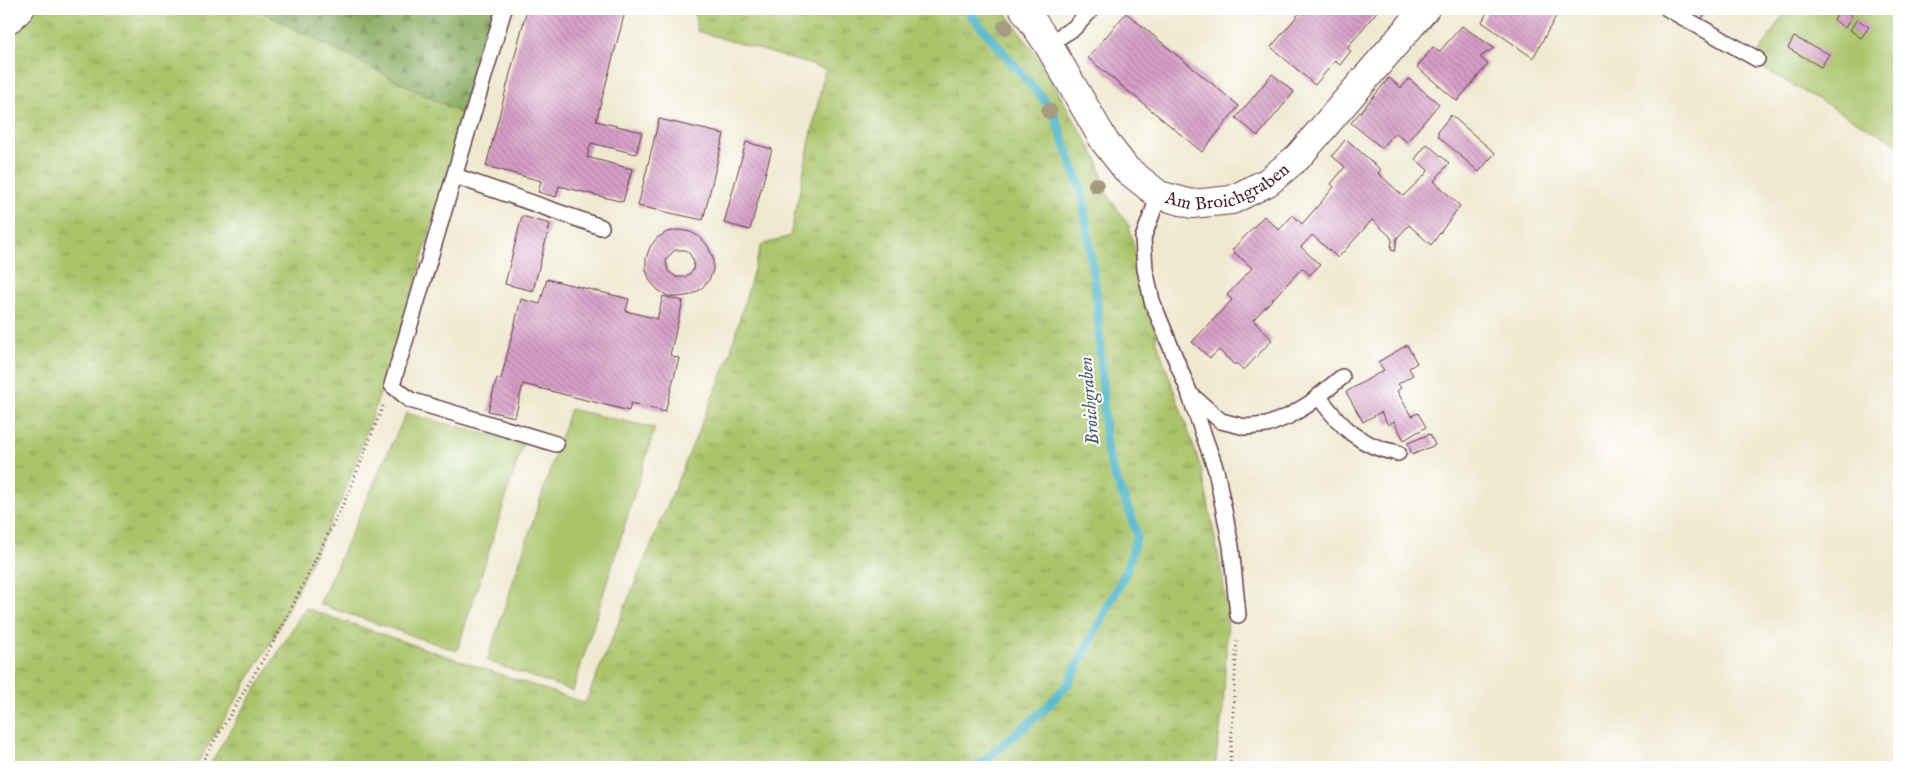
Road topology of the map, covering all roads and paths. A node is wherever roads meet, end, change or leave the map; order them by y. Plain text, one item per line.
1 (20, 9) edge
2 (504, 9) edge
3 (1024, 9) edge
4 (1092, 9) edge
5 (1425, 9) edge
6 (1668, 9) edge
7 (9, 19) edge
8 (1048, 44) junction
9 (1757, 58) dead end
10 (455, 176) junction
11 (1159, 195) junction
12 (600, 227) dead end
13 (1342, 377) dead end
14 (392, 385) junction
15 (1190, 394) junction
16 (1319, 397) junction
17 (556, 444) dead end
18 (1398, 453) dead end
19 (1238, 615) joint
20 (199, 767) edge
21 (1230, 767) edge

1 - 7 street
2 - 10 lane
3 - 8 street, Am Broichgraben
4 - 8 lane
5 - 11 street, Am Broichgraben
6 - 9 lane
8 - 11 street, Am Broichgraben
10 - 12 lane
10 - 14 lane
11 - 15 lane
13 - 16 lane
14 - 17 lane
14 - 20 path
15 - 16 lane
15 - 19 lane
16 - 18 lane
19 - 21 path

